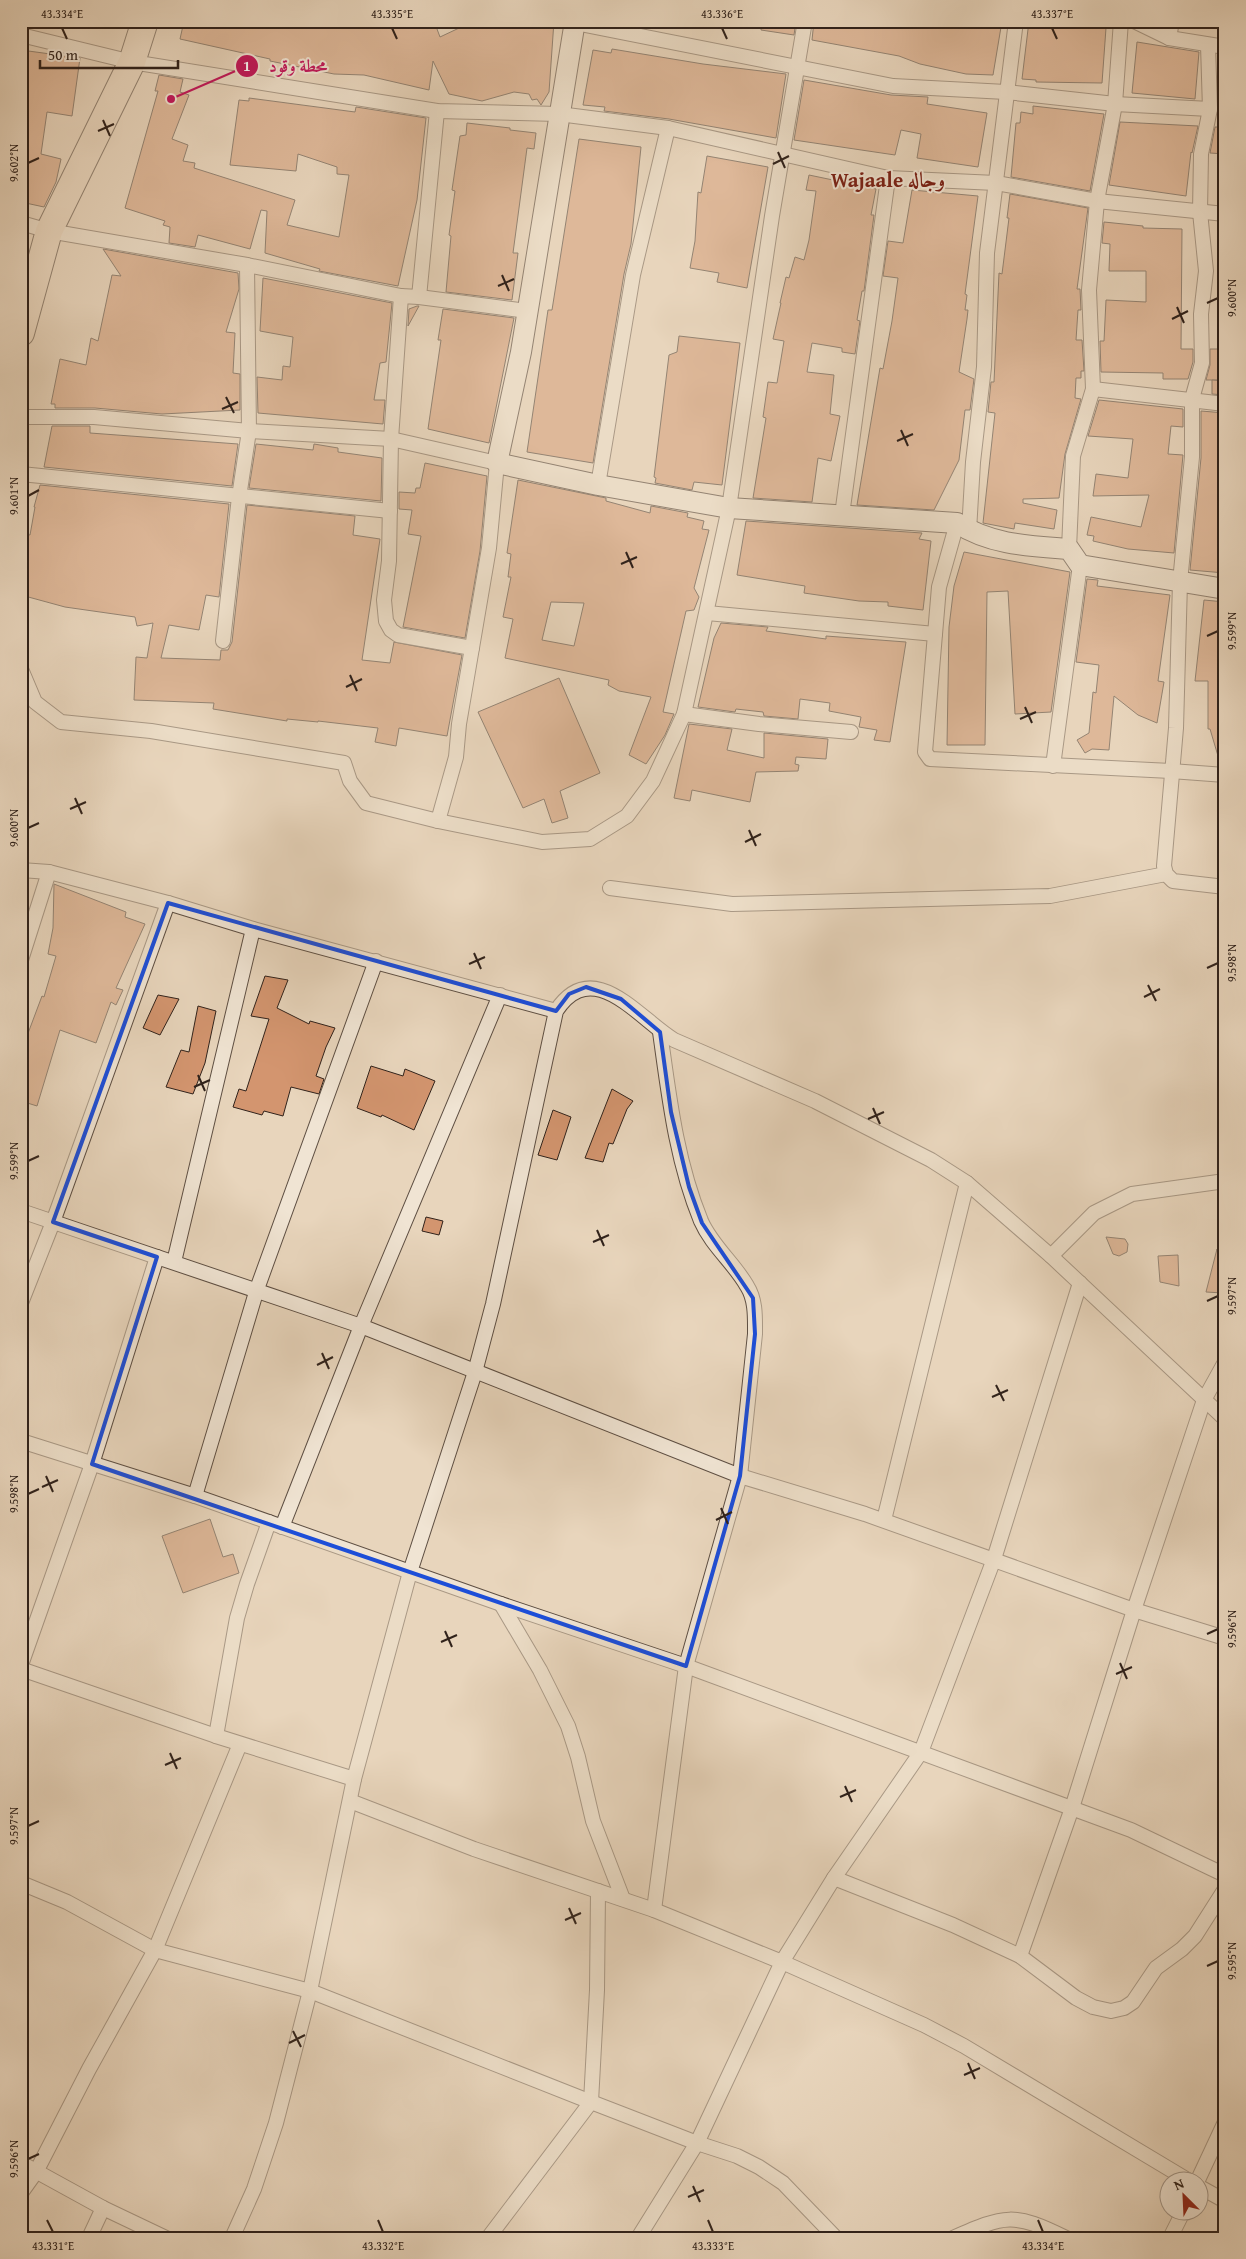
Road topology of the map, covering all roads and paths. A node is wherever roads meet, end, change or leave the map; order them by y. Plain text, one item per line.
1 (145, 21) edge
2 (805, 21) edge
3 (1016, 21) edge
4 (1121, 21) edge
5 (1134, 21) edge
6 (1172, 21) edge
7 (575, 22) edge
8 (21, 35) edge
9 (1169, 38) junction
10 (1208, 44) junction
11 (1225, 47) edge
12 (132, 62) junction
13 (796, 67) junction
14 (1006, 92) junction
15 (1115, 104) junction
16 (1210, 109) junction
17 (437, 110) junction
18 (559, 114) junction
19 (668, 128) junction
20 (782, 155) junction
21 (888, 178) junction
22 (996, 183) junction
23 (1098, 201) junction
24 (1200, 212) junction
25 (1225, 214) edge
26 (21, 223) edge
27 (48, 231) junction
28 (247, 265) junction
29 (401, 296) junction
30 (419, 297) junction
31 (527, 311) junction
32 (21, 333) edge
33 (1093, 388) junction
34 (1192, 399) junction
35 (1225, 404) edge
36 (21, 417) edge
37 (249, 431) junction
38 (391, 440) junction
39 (497, 463) junction
40 (21, 474) edge
41 (598, 485) junction
42 (239, 497) junction
43 (729, 508) junction
44 (390, 511) junction
45 (842, 515) junction
46 (963, 527) junction
47 (1075, 557) junction
48 (1180, 582) junction
49 (1225, 589) edge
50 (707, 613) junction
51 (935, 634) junction
52 (223, 641) dead end
53 (472, 648) junction
54 (21, 669) edge
55 (684, 714) junction
56 (852, 732) dead end
57 (1053, 766) junction
58 (1171, 770) junction
59 (1225, 775) edge
60 (438, 821) junction
61 (21, 870) edge
62 (49, 872) junction
63 (1166, 874) junction
64 (1225, 887) edge
65 (610, 888) dead end
66 (168, 903) junction
67 (253, 929) junction
68 (21, 960) edge
69 (376, 961) junction
70 (500, 995) junction
71 (556, 1011) junction
72 (660, 1032) junction
73 (1225, 1181) edge
74 (967, 1183) junction
75 (21, 1211) edge
76 (53, 1222) junction
77 (1051, 1256) junction
78 (157, 1257) junction
79 (174, 1262) junction
80 (1080, 1283) junction
81 (257, 1289) junction
82 (21, 1303) edge
83 (361, 1326) junction
84 (1225, 1362) edge
85 (476, 1372) junction
86 (1204, 1400) junction
87 (1225, 1420) edge
88 (21, 1441) edge
89 (92, 1464) junction
90 (740, 1476) junction
91 (195, 1496) junction
92 (884, 1520) junction
93 (275, 1525) junction
94 (994, 1559) junction
95 (410, 1572) junction
96 (501, 1604) junction
97 (1134, 1610) junction
98 (1225, 1638) edge
99 (686, 1666) junction
100 (21, 1667) edge
101 (216, 1736) junction
102 (240, 1744) junction
103 (921, 1752) junction
104 (354, 1779) junction
105 (350, 1801) junction
106 (1072, 1808) junction
107 (1225, 1875) edge
108 (834, 1878) junction
109 (21, 1883) edge
110 (1225, 1889) edge
111 (598, 1891) junction
112 (623, 1899) junction
113 (654, 1910) junction
114 (155, 1950) junction
115 (1020, 1956) junction
116 (782, 1962) junction
117 (310, 1991) junction
118 (591, 2102) junction
119 (1225, 2122) edge
120 (698, 2144) junction
121 (21, 2163) edge
122 (36, 2172) junction
123 (1174, 2172) edge
124 (1202, 2172) edge
125 (1208, 2192) edge
126 (21, 2193) edge
127 (1225, 2201) edge
128 (103, 2208) junction
129 (1178, 2222) edge
130 (89, 2238) edge
131 (166, 2238) edge
132 (232, 2238) edge
133 (488, 2238) edge
134 (638, 2238) edge
135 (836, 2238) edge
136 (953, 2238) edge
137 (1066, 2238) edge
138 (1170, 2238) edge

1 - 12 highway
2 - 13 street
3 - 14 street
4 - 15 street
5 - 9 street
6 - 9 street
7 - 13 street
7 - 18 street
8 - 12 street
9 - 10 street
10 - 11 street
10 - 16 street
12 - 17 street
12 - 27 highway
13 - 14 street
13 - 20 street
14 - 15 street
14 - 22 street
15 - 16 street
15 - 23 street
16 - 24 street
17 - 18 street
17 - 30 street
18 - 19 street
18 - 31 street
19 - 20 street
19 - 41 street
20 - 21 street
20 - 43 street
21 - 22 street
21 - 45 street
22 - 23 street
22 - 46 street
23 - 24 street
23 - 33 street
24 - 25 street
24 - 34 street
26 - 27 street
27 - 28 street
27 - 32 highway
28 - 29 street
28 - 37 street
29 - 30 street
29 - 38 street
30 - 31 street
31 - 39 street
33 - 34 street
33 - 47 street
34 - 35 street
34 - 48 street
36 - 37 street
37 - 38 street
37 - 42 street
38 - 39 street
38 - 44 street
39 - 41 street
39 - 53 street
40 - 42 street
41 - 43 street
42 - 44 street
42 - 52 street
43 - 45 street
43 - 50 street
44 - 53 street
45 - 46 street
46 - 47 street
46 - 51 street
47 - 48 street
47 - 57 street
48 - 49 street
48 - 58 street
50 - 51 street
50 - 55 street
51 - 57 street
53 - 60 street
54 - 60 street
55 - 56 street
55 - 60 street
57 - 58 street
58 - 59 street
58 - 63 street
61 - 62 street
62 - 66 street
62 - 68 street
63 - 64 street
63 - 65 street
66 - 67 street
66 - 76 street
67 - 69 street
67 - 79 street
69 - 70 street
69 - 81 street
70 - 71 street
70 - 83 street
71 - 72 street
71 - 85 street
72 - 74 street
72 - 90 street
73 - 77 street
74 - 77 street
74 - 92 street
75 - 76 street
76 - 78 street
76 - 82 street
77 - 80 street
78 - 79 street
78 - 89 street
79 - 81 street
80 - 86 street
80 - 94 street
81 - 83 street
81 - 91 street
83 - 85 street
83 - 93 street
84 - 86 street
85 - 90 street
85 - 95 street
86 - 87 street
86 - 97 street
88 - 89 street
89 - 91 street
89 - 100 street
90 - 92 street
90 - 99 street
91 - 93 street
92 - 94 street
93 - 95 street
93 - 101 street
94 - 97 street
94 - 103 street
95 - 96 street
95 - 104 street
96 - 99 street
96 - 112 street
97 - 98 street
97 - 106 street
99 - 103 street
99 - 113 street
100 - 101 street
101 - 102 street
102 - 104 street
102 - 114 street
103 - 106 street
103 - 108 street
104 - 105 street
105 - 111 street
105 - 117 street
106 - 107 street
106 - 115 street
108 - 115 street
108 - 116 street
109 - 114 street
110 - 115 street
111 - 112 street
111 - 118 street
112 - 113 street
113 - 116 street
114 - 117 street
114 - 122 street
116 - 120 street
116 - 123 street
117 - 118 street
117 - 132 street
118 - 120 street
118 - 133 street
119 - 124 street
120 - 134 street
120 - 135 street
121 - 122 street
122 - 126 street
122 - 128 street
125 - 127 street
128 - 130 street
128 - 131 street
129 - 138 street
136 - 137 street

